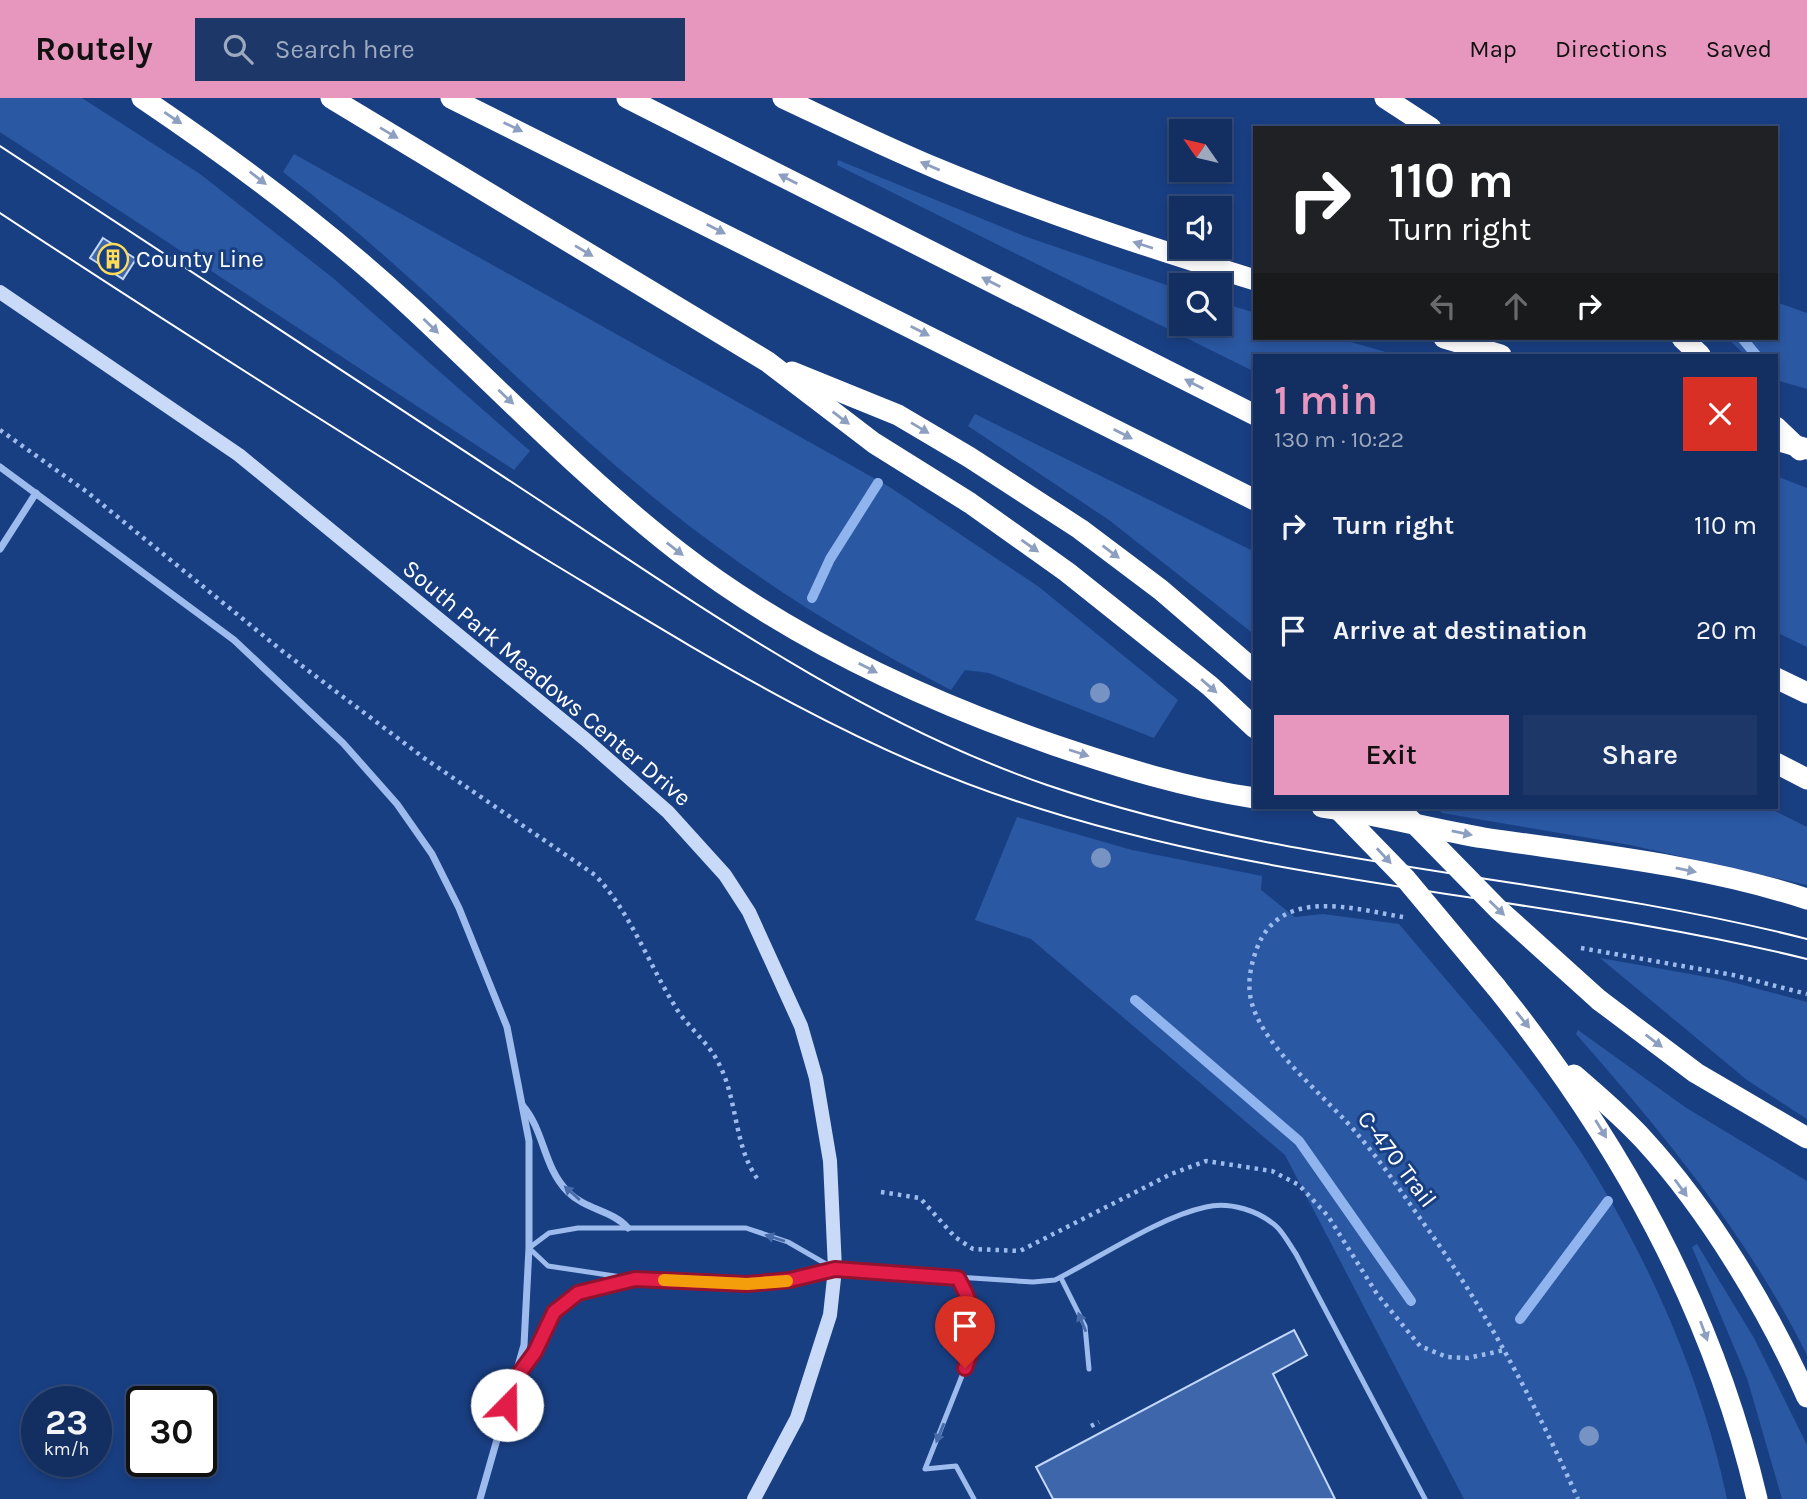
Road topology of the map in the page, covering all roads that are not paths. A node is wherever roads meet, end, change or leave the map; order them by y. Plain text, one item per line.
1 (142, 98) edge
2 (331, 98) edge
3 (451, 98) edge
4 (626, 98) edge
5 (783, 98) edge
6 (1385, 98) edge
7 (1428, 126) edge
8 (1253, 279) edge
9 (0, 292) edge
10 (1451, 340) edge
11 (1684, 340) edge
12 (1498, 354) edge
13 (1699, 354) edge
14 (768, 362) junction
15 (1253, 414) edge
16 (1778, 429) edge
17 (1778, 441) edge
18 (1807, 449) edge
19 (1807, 456) edge
20 (0, 467) edge
21 (36, 494) junction
22 (1253, 499) edge
23 (0, 549) edge
24 (1253, 669) edge
25 (1778, 679) edge
26 (1807, 693) edge
27 (1253, 726) edge
28 (1778, 764) edge
29 (1807, 779) edge
30 (1253, 798) edge
31 (1333, 809) edge
32 (1338, 809) edge
33 (1400, 809) edge
34 (1807, 899) edge
35 (1549, 1052) junction
36 (522, 1105) junction
37 (1807, 1138) edge
38 (628, 1228) junction
39 (529, 1248) junction
40 (835, 1269) junction
41 (958, 1278) junction
42 (1060, 1278) junction
43 (635, 1279) junction
44 (1088, 1369) dead end
45 (513, 1382) junction
46 (1807, 1397) edge
47 (480, 1499) edge
48 (754, 1499) edge
49 (974, 1499) edge
50 (1425, 1499) edge
51 (1757, 1499) edge

1 -> 30 highway
2 -> 14 highway
3 -> 22 highway
15 -> 4 highway
8 -> 5 highway
6 - 7 highway
9 - 40 main road, South Park Meadows Center Drive
10 - 12 highway
11 - 13 highway
14 -> 24 highway
14 -> 27 highway
16 - 19 highway
17 - 18 highway, bridge
20 - 21 street
21 - 23 street
21 - 36 street
25 - 26 highway
28 - 29 highway
31 -> 34 highway
32 -> 35 highway, bridge
33 -> 37 highway, bridge
35 -> 46 highway
35 -> 51 highway
38 -> 36 street
36 - 39 street
38 - 39 lane
40 -> 38 lane
39 - 43 lane
39 - 45 street
40 - 41 lane
40 - 43 lane
40 - 48 main road, South Park Meadows Center Drive
41 - 42 lane
41 -> 49 lane
44 -> 42 lane
42 - 50 lane
43 - 45 street
45 - 47 street

